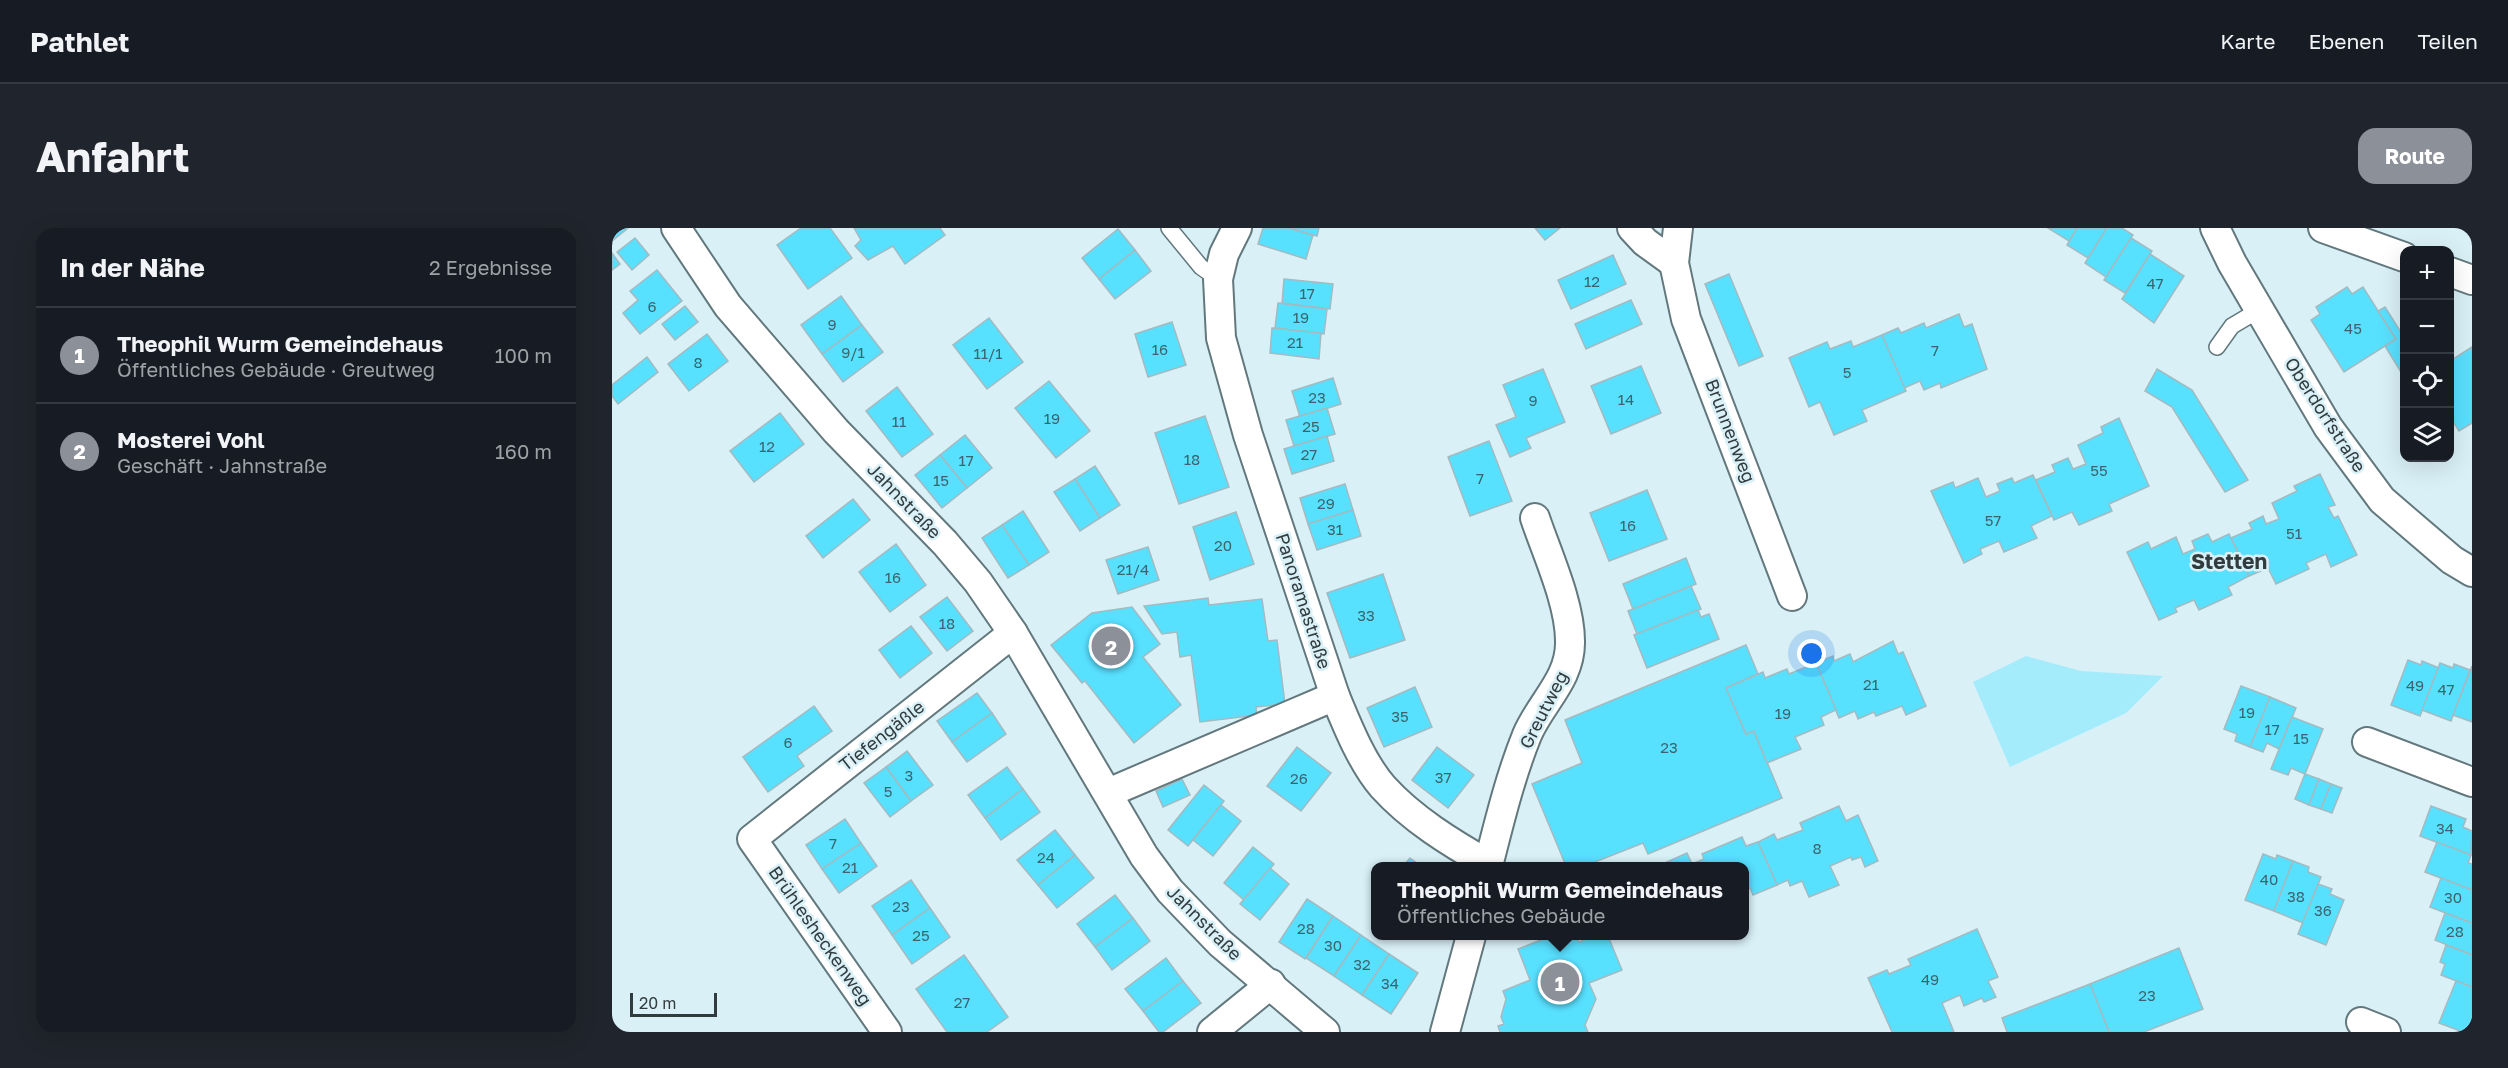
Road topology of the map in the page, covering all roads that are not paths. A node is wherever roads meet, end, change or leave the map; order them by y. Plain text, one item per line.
1 (676, 228) edge
2 (1168, 228) edge
3 (1237, 228) edge
4 (1632, 228) edge
5 (1678, 228) edge
6 (2215, 228) edge
7 (2323, 228) edge
8 (2400, 256) edge
9 (1674, 263) junction
10 (2454, 273) edge
11 (1218, 279) junction
12 (2472, 280) edge
13 (2259, 309) junction
14 (2217, 347) dead end
15 (1535, 518) dead end
16 (2472, 572) edge
17 (1792, 596) dead end
18 (1013, 633) junction
19 (1335, 696) junction
20 (2367, 742) dead end
21 (2472, 782) edge
22 (1108, 793) junction
23 (752, 839) joint
24 (1481, 862) edge
25 (1489, 862) edge
26 (1470, 940) edge
27 (1271, 984) junction
28 (887, 1032) edge
29 (1212, 1032) edge
30 (1325, 1032) edge
31 (1445, 1032) edge

1 - 18 street, Jahnstraße
2 - 11 lane
3 - 11 street, Panoramastraße
4 - 9 street
5 - 9 street, Brunnenweg
6 - 13 street, Oberdorfstraße
7 - 8 street
9 - 17 street, Brunnenweg
10 - 12 street
11 - 19 street, Panoramastraße
13 - 14 lane
13 - 16 street, Oberdorfstraße
15 - 25 street, Greutweg
18 - 22 street, Jahnstraße
18 - 23 street, Tiefengäßle
19 - 22 street
19 - 24 street, Panoramastraße
20 - 21 street
22 - 27 street, Jahnstraße
23 - 28 street, Brühlesheckenweg
26 - 31 street
27 - 29 street
27 - 30 street, Jahnstraße

